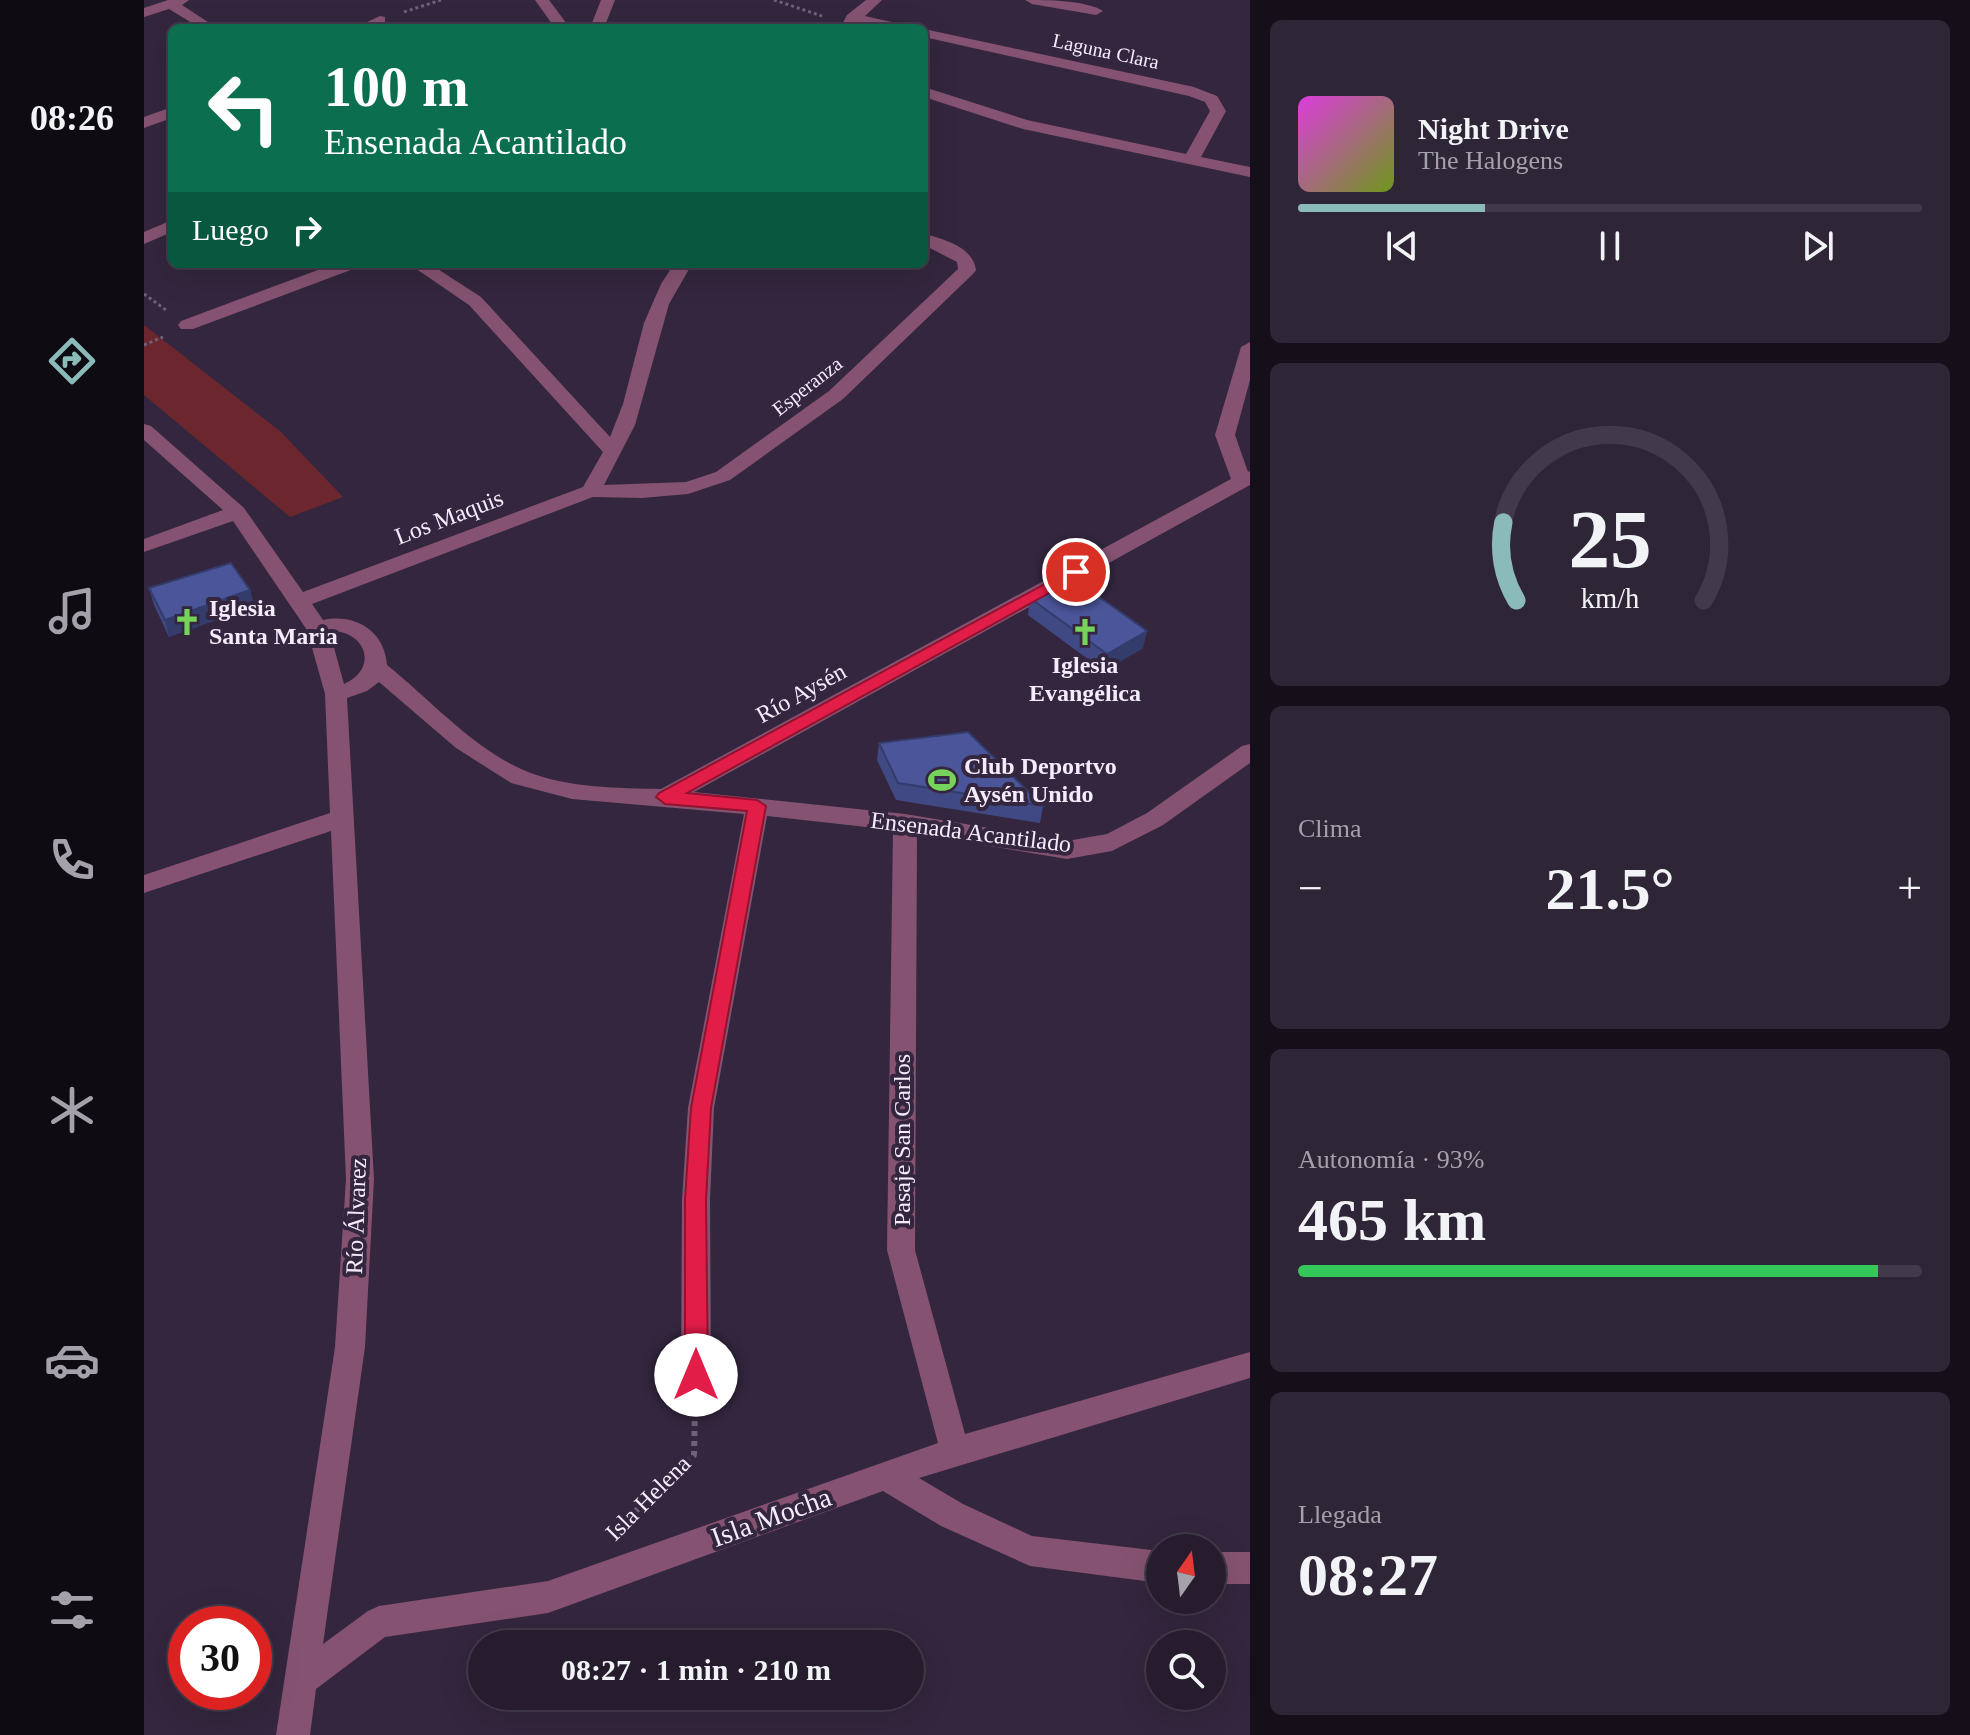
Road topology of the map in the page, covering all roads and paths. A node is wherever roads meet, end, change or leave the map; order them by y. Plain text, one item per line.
1 (441, 0) edge
2 (542, 0) edge
3 (608, 0) edge
4 (774, 0) edge
5 (875, 0) edge
6 (1032, 0) edge
7 (176, 2) edge
8 (1096, 11) dead end
9 (144, 13) edge
10 (380, 20) joint
11 (848, 23) edge
12 (205, 24) edge
13 (370, 24) edge
14 (560, 24) edge
15 (599, 24) edge
16 (928, 34) edge
17 (928, 93) edge
18 (168, 114) edge
19 (144, 123) edge
20 (1191, 160) junction
21 (1250, 172) edge
22 (168, 227) edge
23 (144, 239) edge
24 (928, 241) edge
25 (339, 268) edge
26 (424, 268) edge
27 (680, 268) edge
28 (187, 325) dead end
29 (1250, 347) edge
30 (144, 430) edge
31 (609, 459) junction
32 (1245, 479) edge
33 (591, 491) junction
34 (237, 512) junction
35 (144, 546) edge
36 (299, 601) junction
37 (318, 629) junction
38 (376, 668) junction
39 (336, 694) junction
40 (1250, 752) edge
41 (665, 797) junction
42 (757, 806) junction
43 (344, 817) junction
44 (905, 823) junction
45 (144, 884) edge
46 (1250, 1365) edge
47 (696, 1375) joint
48 (955, 1451) junction
49 (886, 1476) junction
50 (604, 1542) dead end
51 (1146, 1565) edge
52 (1226, 1568) edge
53 (1250, 1568) edge
54 (304, 1678) junction
55 (293, 1735) edge

1 - 10 path
2 - 14 street
3 - 15 street
4 - 11 path
5 - 11 street
6 - 8 street
7 - 9 street
7 - 12 street
10 - 13 street
16 - 20 street, Laguna Clara
17 - 20 street
18 - 19 street
20 - 21 street
22 - 23 street
24 - 33 street, Esperanza
25 - 28 street
26 - 31 street
27 - 31 street
29 - 32 street
30 - 34 street
31 - 33 street
32 - 41 street, Río Aysén
33 - 36 street, Los Maquis
34 - 35 street
34 - 36 street
36 - 37 street
37 - 38 street
37 - 39 street, Río Álvarez
38 - 39 street
38 - 41 street
39 - 43 street, Río Álvarez
40 - 44 street, Ensenada Acantilado
41 - 42 street, Ensenada Acantilado
42 - 44 street, Ensenada Acantilado
42 - 47 street
43 - 45 street
43 - 54 street, Río Álvarez
44 - 48 street, Pasaje San Carlos
46 - 48 street, Isla Mocha
47 - 50 path, Isla Helena
48 - 49 street, Isla Mocha
49 - 51 street
49 - 54 street, Isla Mocha
52 - 53 street
54 - 55 street, Río Álvarez

